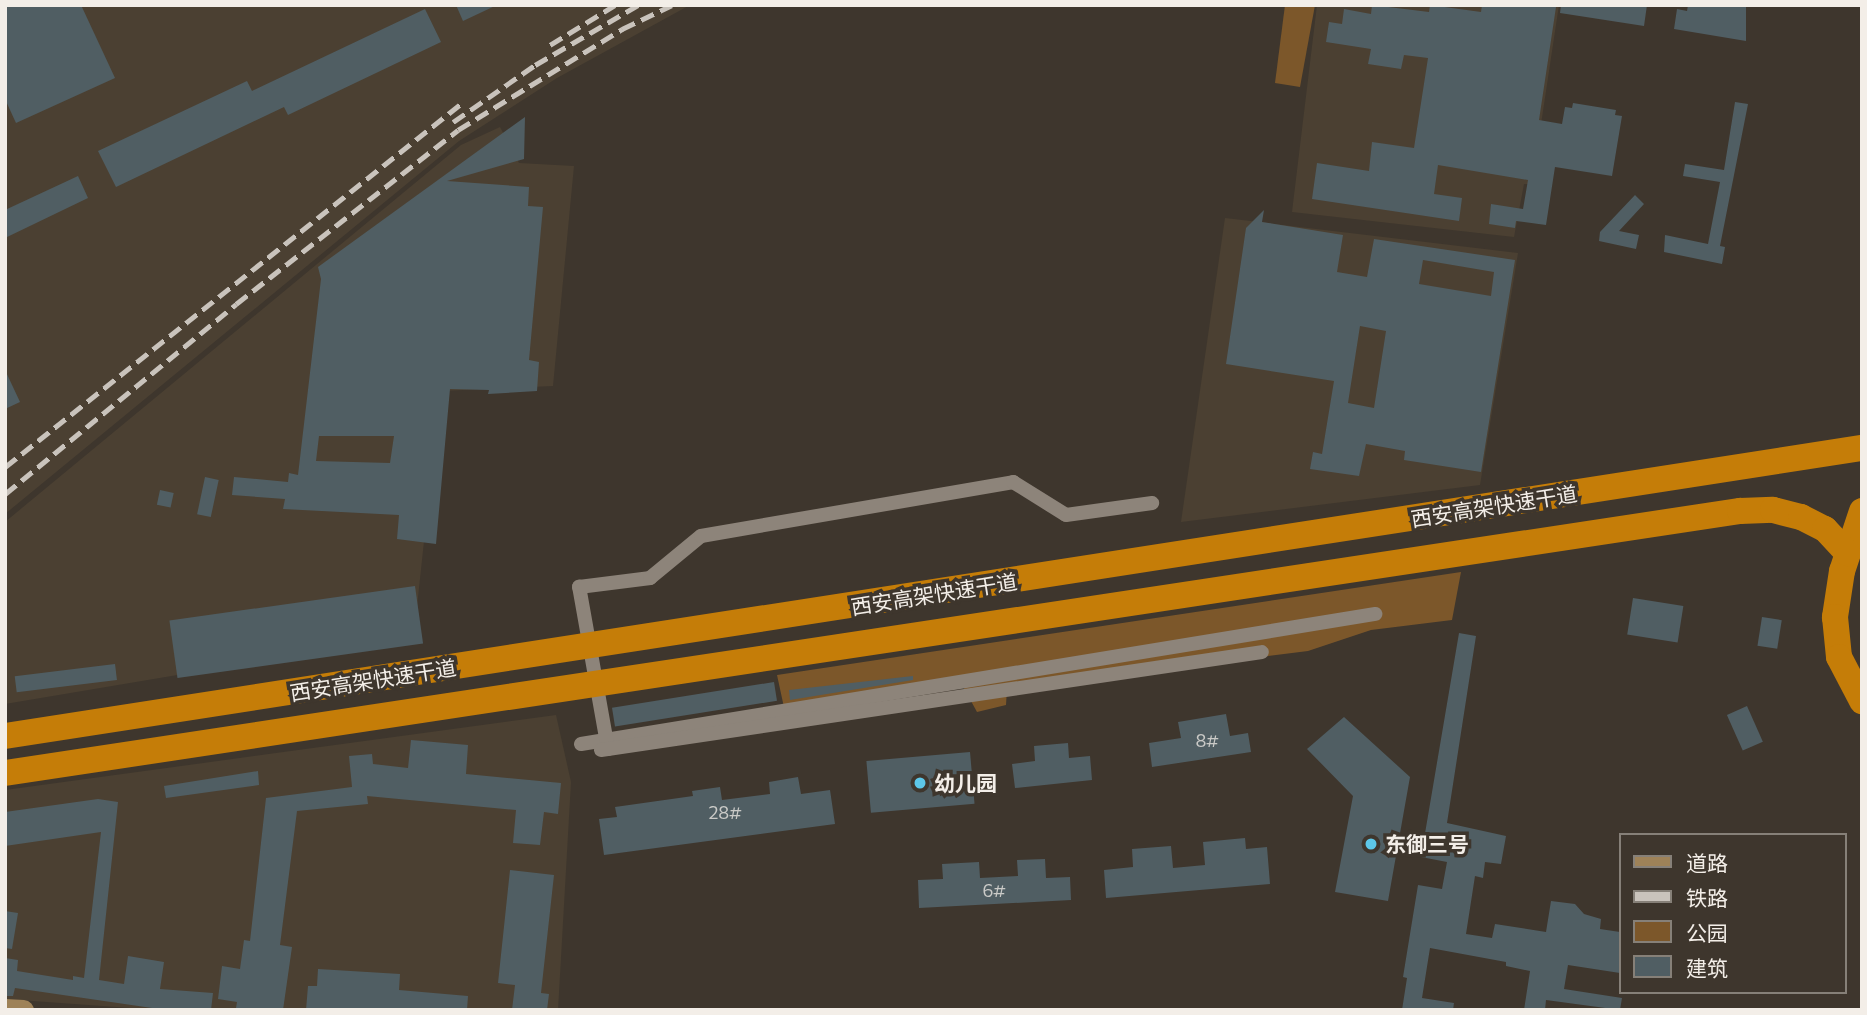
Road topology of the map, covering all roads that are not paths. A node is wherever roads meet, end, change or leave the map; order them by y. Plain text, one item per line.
1 (1862, 448) edge
2 (1152, 503) dead end
3 (1862, 511) edge
4 (1847, 553) junction
5 (1375, 614) dead end
6 (1262, 652) dead end
7 (1862, 701) edge
8 (5, 736) edge
9 (607, 744) junction
10 (582, 748) dead end
11 (5, 773) edge
12 (5, 1009) edge
13 (23, 1010) edge

1 - 8 highway, 西安高架快速干道
2 - 9 street
3 - 4 highway
4 - 7 highway
4 - 11 highway, 西安高架快速干道
5 - 9 street
6 - 9 street
9 - 10 street
12 - 13 street

